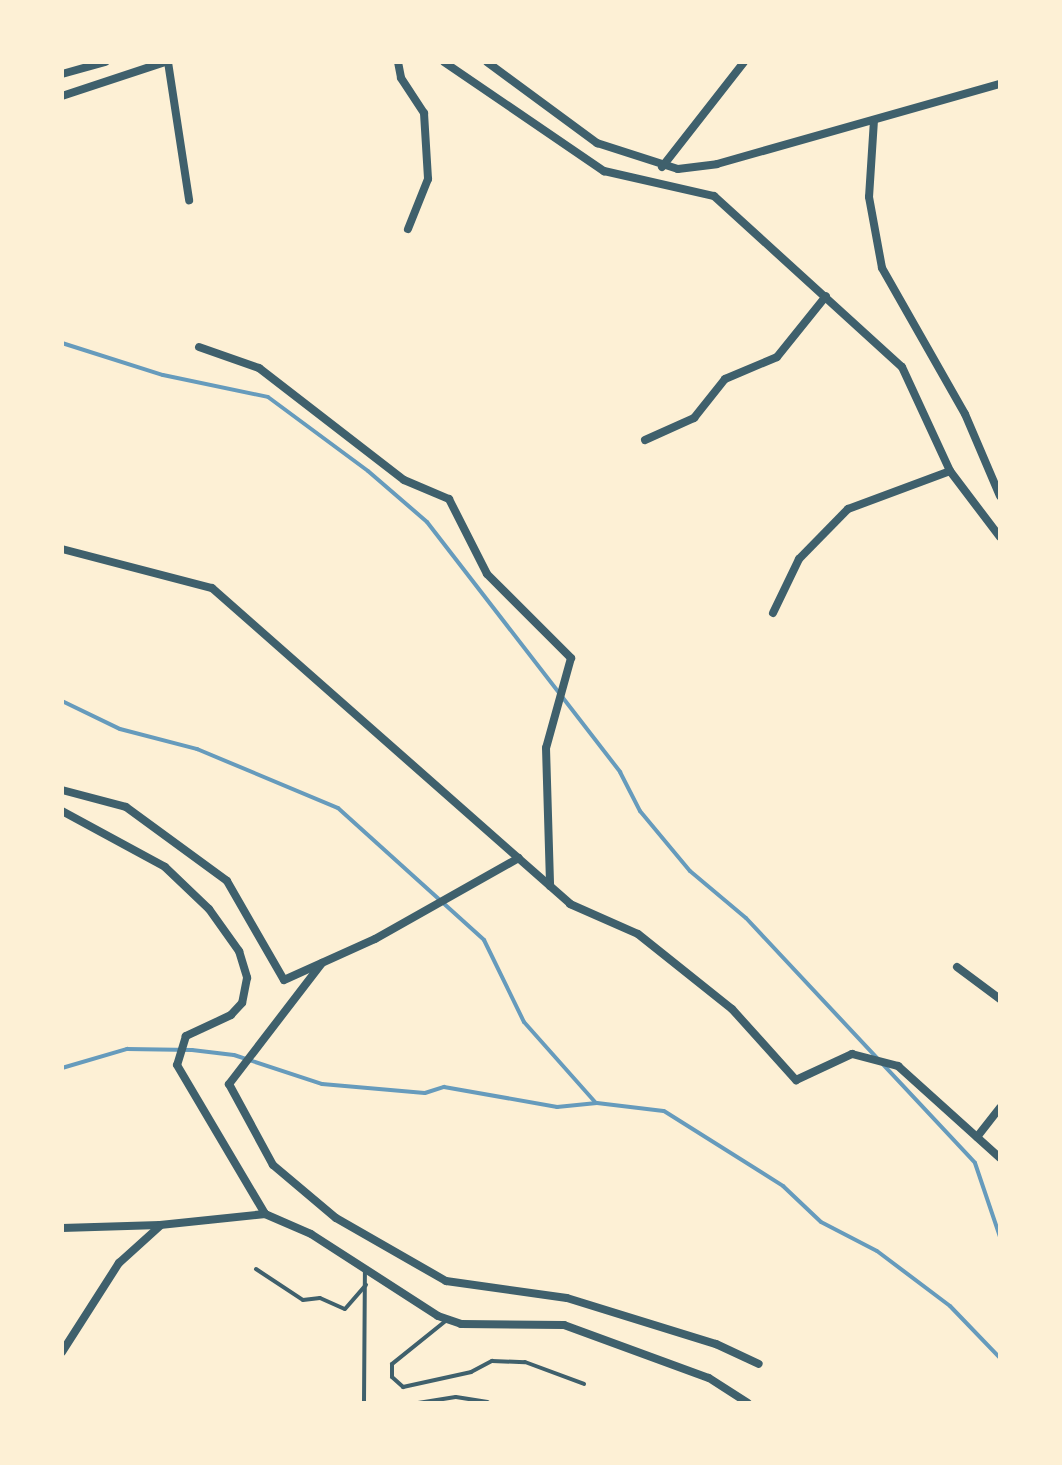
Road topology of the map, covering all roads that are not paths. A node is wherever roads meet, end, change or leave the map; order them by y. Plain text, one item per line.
1 (105, 62) edge
2 (166, 62) edge
3 (398, 62) edge
4 (432, 62) edge
5 (487, 62) edge
6 (744, 62) edge
7 (445, 63) edge
8 (62, 74) edge
9 (1000, 84) edge
10 (62, 96) edge
11 (874, 120) junction
12 (662, 167) junction
13 (189, 200) dead end
14 (408, 229) dead end
15 (826, 296) junction
16 (199, 347) dead end
17 (645, 440) dead end
18 (950, 471) junction
19 (1000, 496) edge
20 (1000, 537) edge
21 (62, 549) edge
22 (773, 613) dead end
23 (62, 790) edge
24 (62, 811) edge
25 (519, 858) junction
26 (550, 886) junction
27 (322, 963) junction
28 (957, 967) dead end
29 (1000, 999) edge
30 (1000, 1108) edge
31 (977, 1137) junction
32 (1000, 1158) edge
33 (265, 1214) junction
34 (160, 1225) junction
35 (62, 1228) edge
36 (256, 1269) dead end
37 (365, 1269) junction
38 (366, 1285) junction
39 (448, 1319) junction
40 (62, 1352) edge
41 (759, 1364) dead end
42 (584, 1384) dead end
43 (488, 1402) edge
44 (364, 1403) edge
45 (418, 1403) edge
46 (748, 1403) edge

1 - 8 street
2 - 10 street
2 - 13 street
3 - 14 street
4 - 7 street
5 - 12 street
6 - 12 street
7 - 15 street
9 - 11 street
11 - 12 street
11 - 19 street
15 - 17 street
15 - 18 street
16 - 26 street
18 - 20 street
18 - 22 street
21 - 25 street
23 - 27 street
24 - 33 street
25 - 26 street
25 - 27 street
26 - 31 street
27 - 41 street
28 - 29 street
30 - 31 street
31 - 32 street
33 - 34 street
33 - 37 street
34 - 35 street
34 - 40 street
36 - 38 lane
37 - 38 lane
37 - 39 street
38 - 44 lane
39 - 42 lane
39 - 46 street
43 - 45 lane

